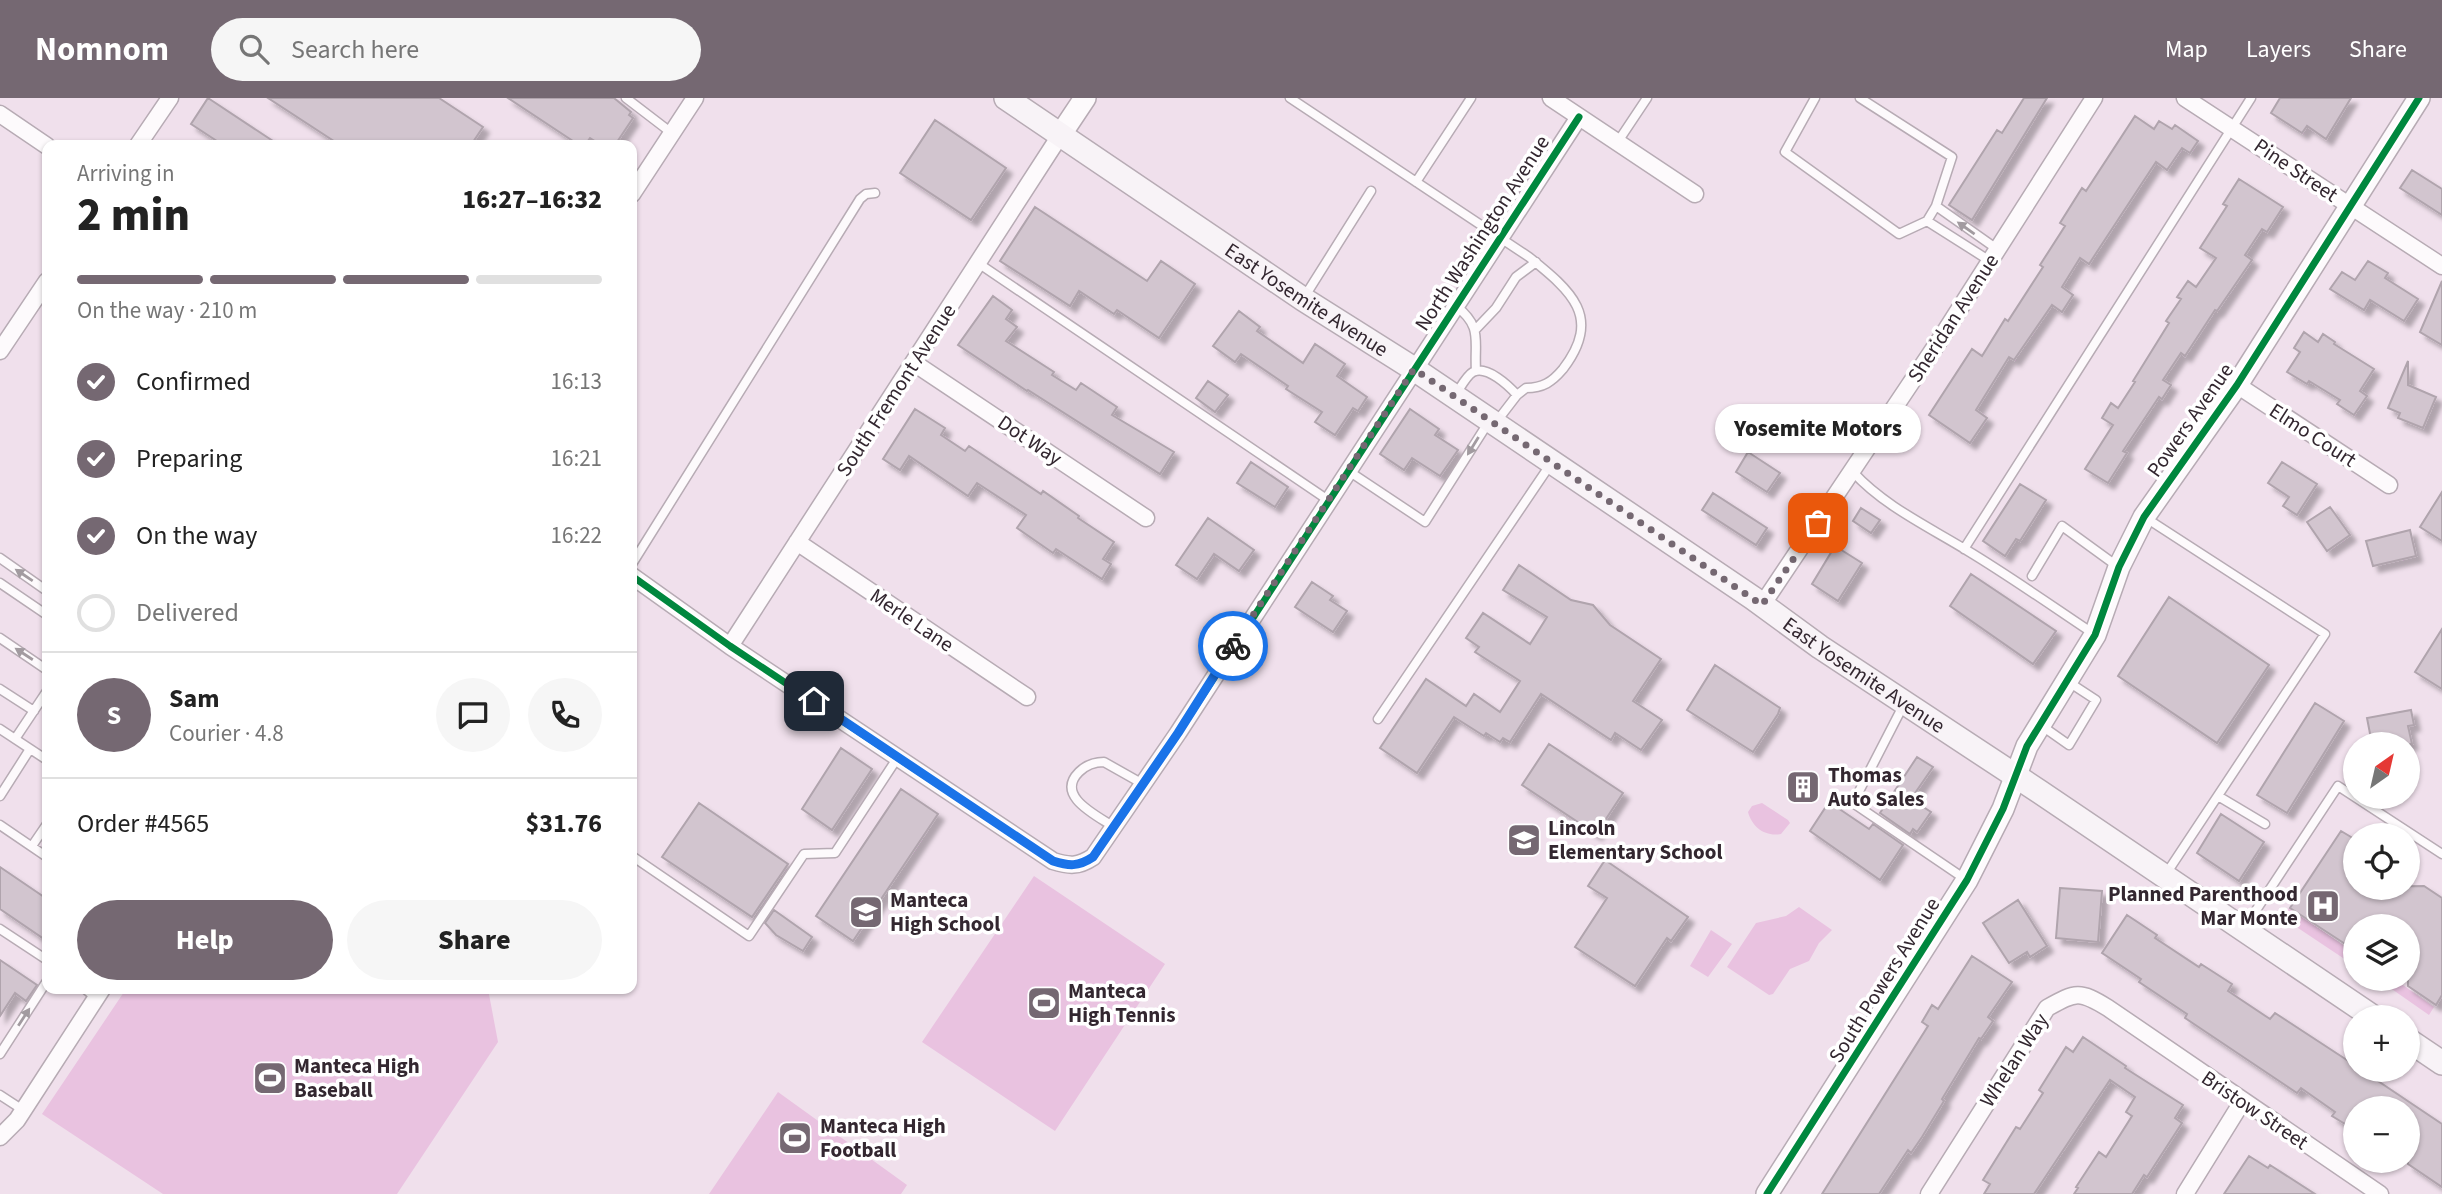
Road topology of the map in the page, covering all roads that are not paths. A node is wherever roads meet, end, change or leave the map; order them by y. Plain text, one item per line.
1 (170, 98) edge
2 (626, 98) edge
3 (695, 98) edge
4 (1006, 98) edge
5 (1085, 98) edge
6 (1290, 98) edge
7 (1471, 98) edge
8 (1551, 98) edge
9 (1647, 98) edge
10 (1815, 98) edge
11 (1860, 98) edge
12 (2094, 98) edge
13 (2185, 98) edge
14 (2251, 98) edge
15 (2418, 98) edge
16 (0, 114) edge
17 (1579, 117) junction
18 (2232, 127) junction
19 (673, 134) junction
20 (1061, 134) junction
21 (141, 140) edge
22 (42, 143) edge
23 (1618, 143) junction
24 (1416, 182) junction
25 (637, 187) edge
26 (1371, 191) dead end
27 (875, 193) dead end
28 (1695, 194) dead end
29 (1936, 206) junction
30 (2350, 206) junction
31 (1927, 221) junction
32 (1500, 237) junction
33 (1993, 255) junction
34 (1536, 262) junction
35 (978, 263) junction
36 (2442, 265) edge
37 (42, 288) edge
38 (1303, 299) junction
39 (1456, 306) junction
40 (1476, 329) junction
41 (0, 351) edge
42 (914, 363) junction
43 (1414, 369) junction
44 (1476, 370) junction
45 (2237, 385) junction
46 (1517, 395) junction
47 (1454, 396) junction
48 (1492, 422) junction
49 (1552, 462) junction
50 (1347, 470) junction
51 (1853, 472) junction
52 (2389, 485) dead end
53 (1328, 500) junction
54 (2144, 517) junction
55 (1146, 518) dead end
56 (797, 542) junction
57 (1964, 549) junction
58 (637, 556) edge
59 (0, 558) edge
60 (2119, 567) junction
61 (2032, 576) dead end
62 (637, 580) edge
63 (0, 583) edge
64 (42, 587) edge
65 (1762, 605) junction
66 (42, 612) edge
67 (2095, 635) junction
68 (0, 638) edge
69 (730, 646) junction
70 (42, 667) edge
71 (2066, 681) junction
72 (0, 689) edge
73 (1027, 697) dead end
74 (42, 700) edge
75 (1905, 702) junction
76 (34, 711) junction
77 (1378, 719) dead end
78 (2040, 724) junction
79 (0, 730) edge
80 (15, 739) junction
81 (30, 749) junction
82 (42, 757) edge
83 (898, 757) junction
84 (2015, 776) junction
85 (1143, 784) junction
86 (0, 796) edge
87 (2218, 796) junction
88 (2265, 824) dead end
89 (0, 825) edge
90 (1114, 827) junction
91 (42, 831) edge
92 (32, 846) junction
93 (42, 853) edge
94 (2442, 854) edge
95 (637, 859) edge
96 (2165, 876) junction
97 (1967, 880) junction
98 (0, 929) edge
99 (2243, 929) junction
100 (42, 957) edge
101 (42, 989) edge
102 (93, 994) edge
103 (2355, 1005) edge
104 (2132, 1025) joint
105 (2420, 1047) edge
106 (0, 1054) edge
107 (2437, 1057) edge
108 (0, 1095) edge
109 (2242, 1102) junction
110 (23, 1110) junction
111 (0, 1137) edge
112 (1767, 1194) edge
113 (1929, 1194) edge
114 (2185, 1194) edge
115 (2379, 1194) edge

1 - 21 street
2 - 19 lane
3 - 19 street
4 - 20 main road, East Yosemite Avenue
5 - 20 street
6 - 24 lane
7 - 24 lane
8 - 17 street
9 - 23 lane
10 - 31 lane
11 - 29 lane
12 - 33 street, Sheridan Avenue
13 - 18 street, Pine Street
14 - 18 lane
15 - 30 street, Powers Avenue
16 - 22 street
17 - 23 street
17 - 32 street, North Washington Avenue
18 - 30 street, Pine Street
18 - 57 lane
19 - 25 street
20 - 35 street, South Fremont Avenue
20 - 38 main road, East Yosemite Avenue
23 - 28 street
24 - 32 lane
26 - 38 lane
27 - 58 lane
29 - 31 lane
33 -> 29 lane
30 - 36 street, Pine Street
30 - 45 street, Powers Avenue
31 - 33 lane
32 - 34 lane
32 - 39 street, North Washington Avenue
33 - 51 street, Sheridan Avenue
34 - 40 lane
34 - 46 lane
35 - 42 street, South Fremont Avenue
35 - 53 lane
37 - 41 street
38 - 43 main road, East Yosemite Avenue
39 - 40 lane
39 - 43 street, North Washington Avenue
40 - 44 lane
42 - 55 street, Dot Way
42 - 56 street, South Fremont Avenue
43 - 47 main road, East Yosemite Avenue
43 - 50 street, North Washington Avenue
44 - 46 lane
44 - 47 lane
45 - 52 street, Elmo Court
45 - 54 street, Powers Avenue
46 - 48 lane
47 - 48 main road, East Yosemite Avenue
48 - 49 main road, East Yosemite Avenue
48 -> 50 lane
49 - 65 main road, East Yosemite Avenue
49 - 77 lane
50 - 53 street, North Washington Avenue
51 - 57 lane
51 - 65 street, Sheridan Avenue
53 - 85 street, North Washington Avenue
54 - 60 street, Powers Avenue
54 - 87 lane
56 - 69 street, South Fremont Avenue
56 - 73 street, Merle Lane
57 - 67 lane
64 -> 59 lane
60 - 61 lane
60 - 67 street, Powers Avenue
62 - 69 street
63 - 66 lane
65 - 75 main road, East Yosemite Avenue
67 - 71 street, Powers Avenue
70 -> 68 lane
69 - 83 street
71 - 78 street, Powers Avenue
71 - 78 lane
72 - 76 lane
74 - 76 lane
75 - 84 main road, East Yosemite Avenue
75 - 97 lane
76 - 80 lane
78 - 84 street, Powers Avenue
79 - 80 lane
80 - 81 lane
81 - 82 lane
81 - 86 lane
83 - 90 street, North Washington Avenue
83 - 95 lane
84 - 96 main road, East Yosemite Avenue
84 - 97 street, South Powers Avenue
85 - 90 street, North Washington Avenue
85 - 90 lane
87 - 88 lane
87 - 96 lane
89 - 92 lane
91 - 92 lane
92 - 93 lane
94 - 99 lane
96 - 99 main road, East Yosemite Avenue
97 - 112 street, South Powers Avenue
98 - 100 lane
99 - 103 main road, East Yosemite Avenue
106 -> 101 lane
102 - 110 street
104 - 109 street, Bristow Street
104 - 113 street, Whelan Way
105 - 107 main road
108 - 110 lane
109 - 114 street
109 - 115 street, Bristow Street
110 - 111 street

